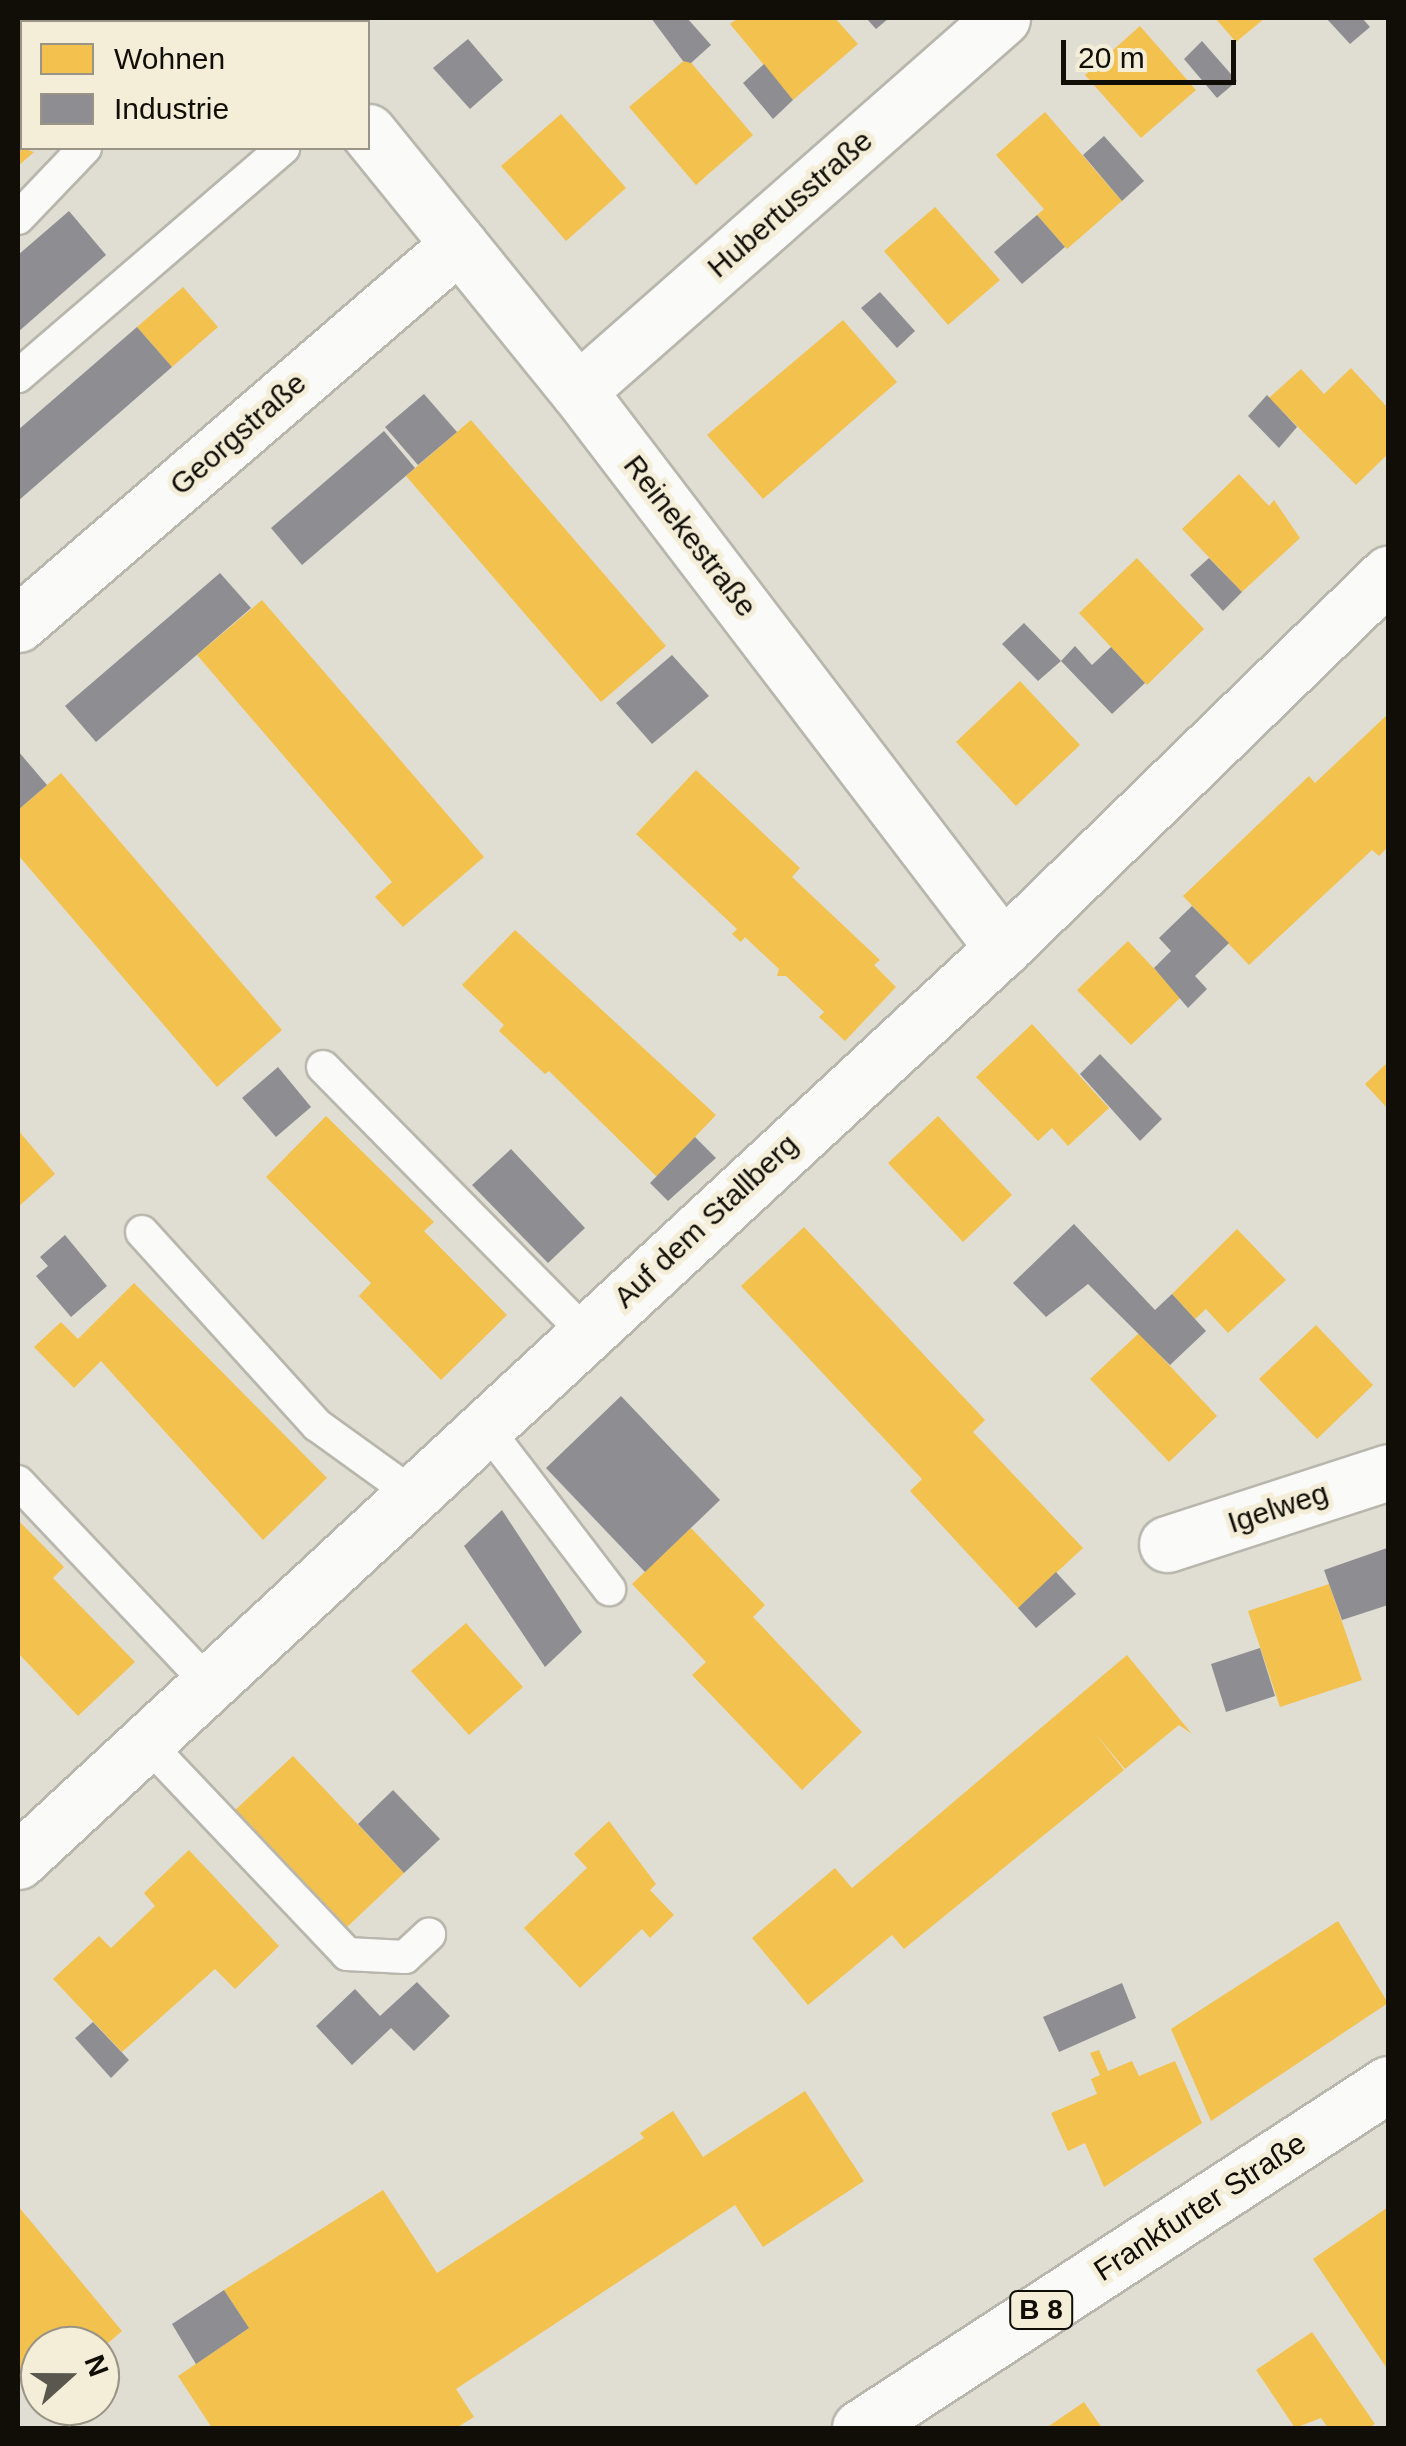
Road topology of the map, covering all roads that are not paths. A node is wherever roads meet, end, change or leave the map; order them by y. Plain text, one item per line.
1 (1002, 18) edge
2 (370, 134) edge
3 (82, 150) edge
4 (280, 150) edge
5 (18, 218) edge
6 (459, 244) junction
7 (18, 376) edge
8 (578, 391) junction
9 (1388, 574) edge
10 (18, 624) edge
11 (1003, 948) junction
12 (322, 1067) dead end
13 (142, 1232) dead end
14 (586, 1334) junction
15 (486, 1428) junction
16 (1388, 1472) edge
17 (18, 1482) edge
18 (414, 1496) junction
19 (1167, 1544) dead end
20 (609, 1589) dead end
21 (210, 1685) junction
22 (147, 1743) junction
23 (18, 1861) edge
24 (429, 1935) dead end
25 (1388, 2084) edge
26 (878, 2424) edge

1 - 8 street, Hubertusstraße
2 - 6 street, Reinekestraße
3 - 5 lane
4 - 7 lane
6 - 8 street, Reinekestraße
6 - 10 street, Georgstraße
8 - 11 street, Reinekestraße
9 - 11 street, Auf dem Stallberg
11 - 14 street, Auf dem Stallberg
12 - 14 lane
13 - 18 lane
14 - 15 street, Auf dem Stallberg
15 - 18 street, Auf dem Stallberg
15 - 20 lane
16 - 19 street, Igelweg
17 - 21 lane
18 - 21 street, Auf dem Stallberg
21 - 22 street, Auf dem Stallberg
22 - 23 street, Auf dem Stallberg
22 - 24 lane
25 - 26 street, Frankfurter Straße / B 8

